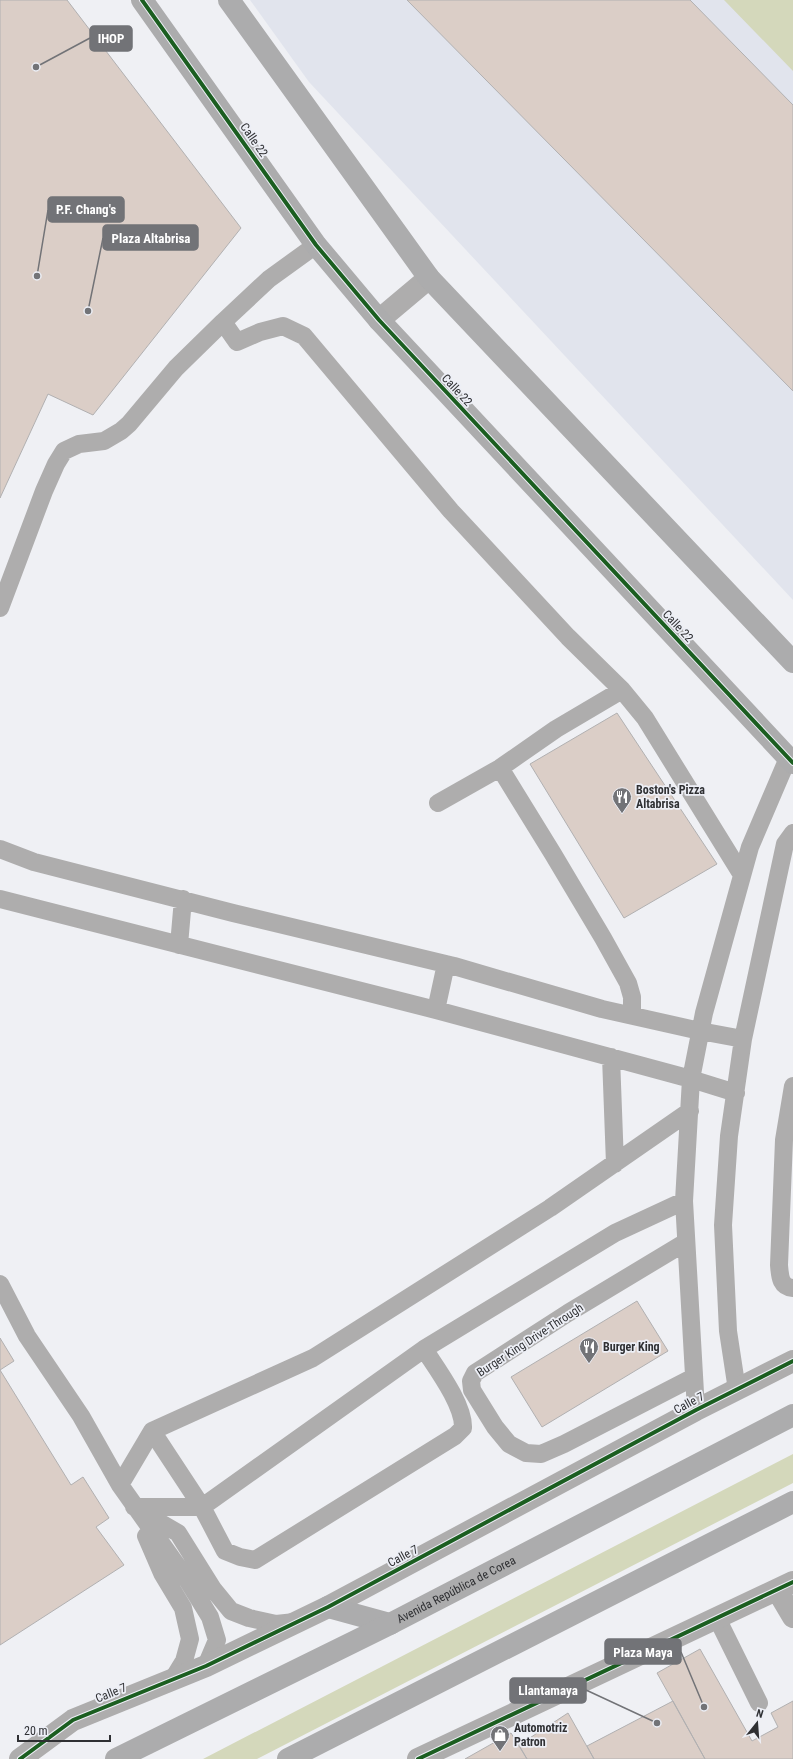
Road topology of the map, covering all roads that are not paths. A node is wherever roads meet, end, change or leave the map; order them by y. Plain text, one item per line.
1 (142, 0) edge
2 (229, 0) edge
3 (316, 245) junction
4 (430, 278) junction
5 (379, 320) junction
6 (223, 322) junction
7 (0, 608) edge
8 (793, 662) edge
9 (622, 690) junction
10 (790, 761) edge
11 (500, 768) junction
12 (438, 803) dead end
13 (790, 842) edge
14 (0, 850) edge
15 (742, 875) junction
16 (0, 899) edge
17 (183, 899) junction
18 (179, 944) junction
19 (446, 964) junction
20 (436, 1010) junction
21 (632, 1015) junction
22 (700, 1031) junction
23 (743, 1039) junction
24 (611, 1057) junction
25 (691, 1079) junction
26 (793, 1086) edge
27 (736, 1093) junction
28 (690, 1111) junction
29 (615, 1164) junction
30 (684, 1201) junction
31 (686, 1242) junction
32 (0, 1284) edge
33 (793, 1288) edge
34 (424, 1349) junction
35 (793, 1361) edge
36 (694, 1377) junction
37 (737, 1390) junction
38 (696, 1410) junction
39 (793, 1415) edge
40 (152, 1431) junction
41 (120, 1485) junction
42 (793, 1502) edge
43 (134, 1507) junction
44 (202, 1507) junction
45 (785, 1586) edge
46 (328, 1607) junction
47 (793, 1617) edge
48 (717, 1618) junction
49 (297, 1622) junction
50 (390, 1624) junction
51 (206, 1666) junction
52 (173, 1679) junction
53 (760, 1703) dead end
54 (20, 1759) edge
55 (116, 1759) edge
56 (288, 1759) edge
57 (418, 1759) edge

1 - 3 street, Calle 22
2 - 4 street
3 - 5 street, Calle 22
3 - 6 lane
4 - 5 street
4 - 8 street
5 - 10 street, Calle 22
6 - 7 lane
6 - 9 lane
9 - 11 lane
9 - 15 lane
10 - 15 lane
11 - 12 lane
11 - 21 lane
13 - 23 lane
14 - 17 lane
15 - 22 lane
16 - 18 lane
17 - 18 lane
17 - 19 lane
18 - 20 lane
19 - 20 lane
19 - 21 lane
20 - 24 lane
21 - 22 lane
22 - 23 lane
22 - 25 lane
23 - 27 lane
24 - 25 lane
24 - 29 lane
25 - 27 lane
25 - 28 lane
26 - 33 lane
27 - 37 lane
28 - 29 lane
28 - 30 lane
29 - 40 lane
30 - 31 lane
30 - 34 lane
31 - 36 lane
31 - 36 lane, Burger King Drive-Through
32 - 41 lane
34 - 44 lane
34 - 44 lane
35 - 37 street, Calle 7
36 - 38 lane
37 - 38 street, Calle 7
38 - 46 street, Calle 7
39 - 50 street, Avenida República de Corea
40 - 41 lane
40 - 44 lane
41 - 43 lane
42 - 56 street
43 - 44 lane
43 - 49 lane
43 - 51 lane
43 - 52 lane
45 - 47 street
45 - 48 street
46 - 49 street, Calle 7
46 - 50 street
48 - 53 lane
48 - 57 street
49 - 51 street, Calle 7
50 - 55 street, Avenida República de Corea
51 - 52 street, Calle 7
52 - 54 street, Calle 7

